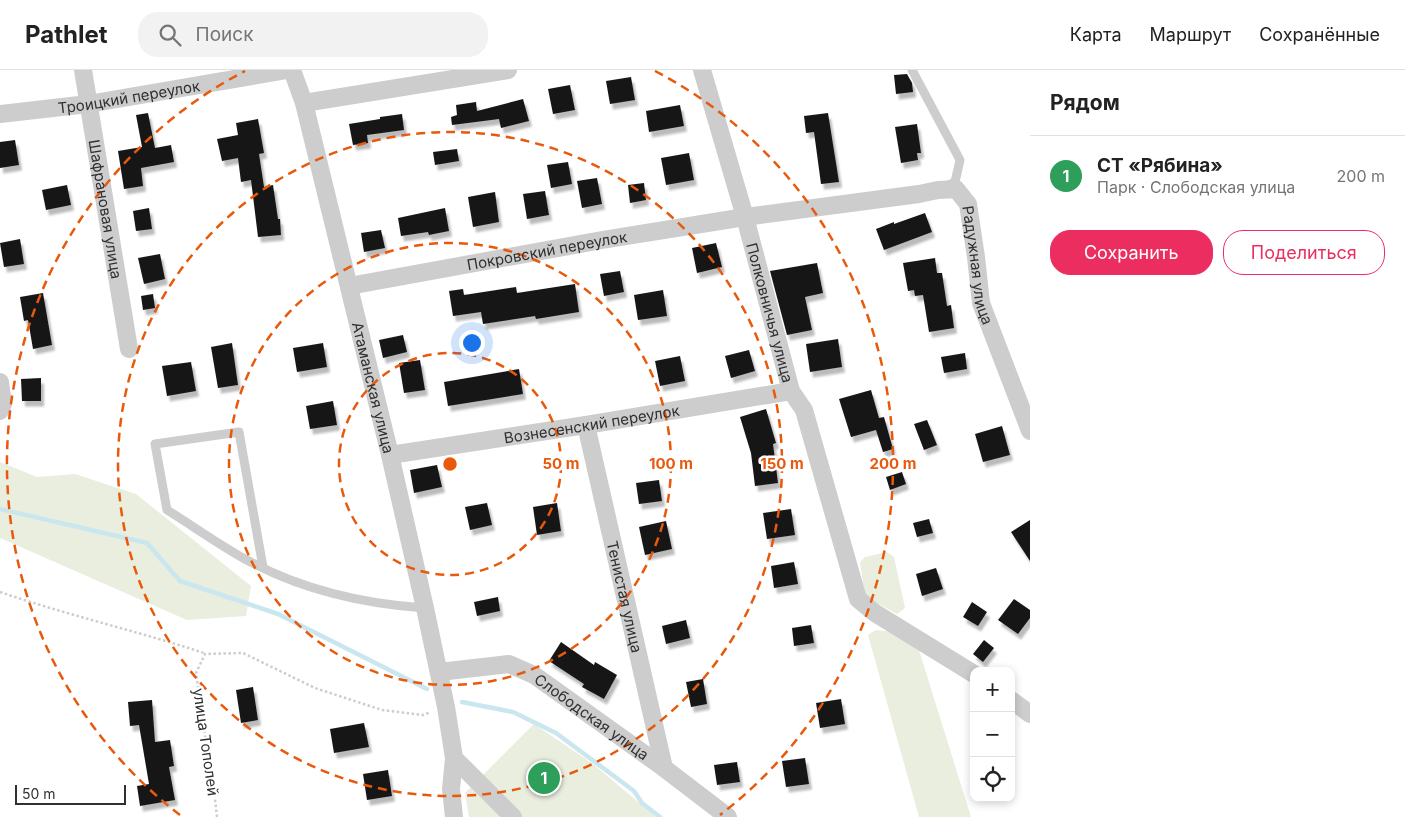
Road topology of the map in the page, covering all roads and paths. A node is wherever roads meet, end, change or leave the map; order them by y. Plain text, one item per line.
1 (83, 70) edge
2 (287, 70) edge
3 (292, 70) edge
4 (702, 70) edge
5 (912, 70) edge
6 (498, 71) edge
7 (304, 103) junction
8 (88, 104) junction
9 (0, 114) edge
10 (938, 190) junction
11 (745, 217) junction
12 (349, 286) junction
13 (129, 349) dead end
14 (0, 382) edge
15 (791, 390) junction
16 (2, 408) edge
17 (586, 425) junction
18 (1030, 431) edge
19 (390, 455) junction
20 (263, 567) junction
21 (0, 592) edge
22 (426, 608) junction
23 (205, 654) junction
24 (439, 672) junction
25 (970, 672) edge
26 (1015, 703) edge
27 (446, 707) junction
28 (1030, 714) edge
29 (454, 758) junction
30 (664, 768) junction
31 (217, 817) edge
32 (454, 817) edge
33 (513, 817) edge
34 (728, 817) edge

1 - 8 street, Шафрановая улица
2 - 8 street, Троицкий переулок
3 - 7 street, Атаманская улица
4 - 11 street, Полковничья улица
5 - 10 lane
6 - 7 street
7 - 12 street, Атаманская улица
8 - 9 street, Троицкий переулок
8 - 13 street, Шафрановая улица
10 - 11 street, Радужная улица
10 - 18 street, Радужная улица
11 - 12 street, Покровский переулок
11 - 15 street, Полковничья улица
12 - 19 street, Атаманская улица
14 - 16 street
15 - 17 street, Вознесенский переулок
15 - 25 street, Полковничья улица
17 - 19 street, Вознесенский переулок
17 - 30 street, Тенистая улица
19 - 22 street, Атаманская улица
20 - 20 lane
20 - 22 lane
21 - 23 path
22 - 24 street, Атаманская улица
23 - 27 path
23 - 31 path, улица Тополей
24 - 27 street, Атаманская улица
24 - 30 street, Слободская улица
26 - 28 street
27 - 29 street, Атаманская улица
29 - 32 street
29 - 33 street
30 - 34 street, Слободская улица

